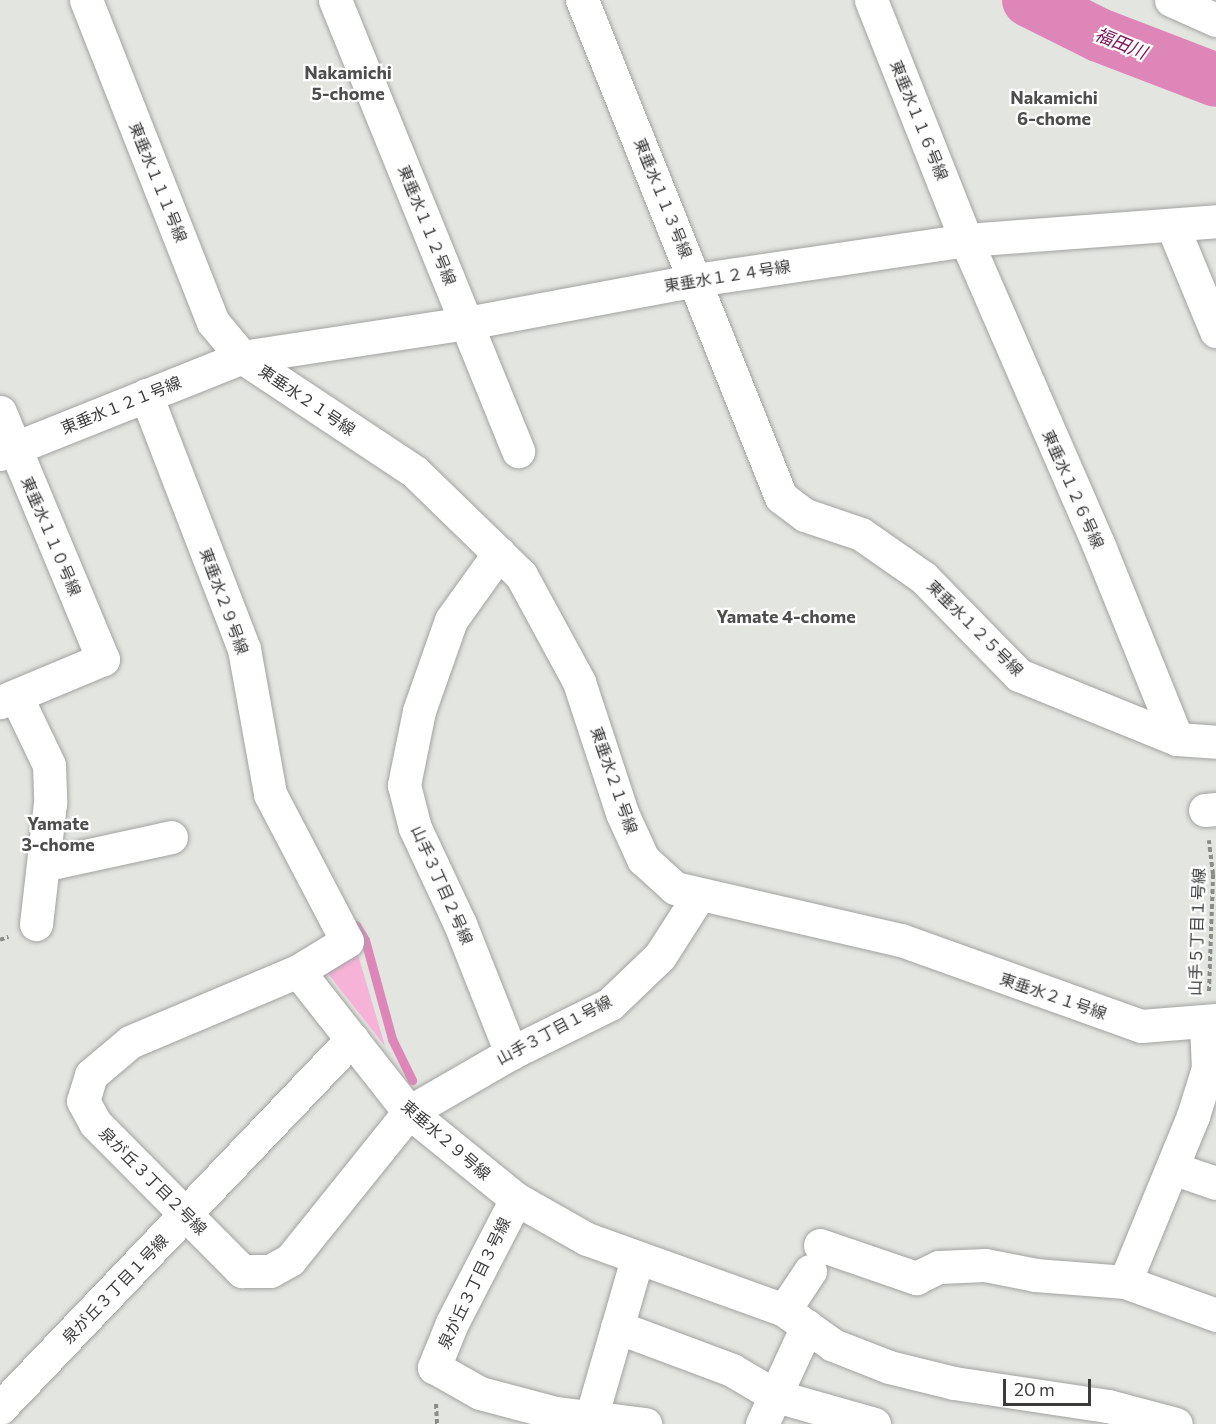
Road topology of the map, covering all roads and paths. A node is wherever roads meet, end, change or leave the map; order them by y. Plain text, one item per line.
1 (86, 0) edge
2 (335, 0) edge
3 (582, 0) edge
4 (871, 0) edge
5 (1179, 2) edge
6 (1216, 20) edge
7 (1216, 221) edge
8 (1172, 225) junction
9 (966, 240) junction
10 (696, 280) junction
11 (467, 323) junction
12 (1216, 332) edge
13 (242, 357) junction
14 (146, 395) junction
15 (0, 412) edge
16 (7, 451) edge
17 (518, 451) dead end
18 (781, 497) joint
19 (499, 553) junction
20 (8, 699) edge
21 (1177, 740) junction
22 (1216, 742) edge
23 (1211, 809) edge
24 (171, 837) dead end
25 (43, 865) junction
26 (699, 895) junction
27 (36, 924) dead end
28 (298, 971) junction
29 (1211, 1022) edge
30 (352, 1039) junction
31 (511, 1053) junction
32 (409, 1112) junction
33 (1172, 1168) junction
34 (1216, 1183) edge
35 (516, 1198) junction
36 (186, 1215) junction
37 (637, 1259) junction
38 (1125, 1282) junction
39 (1216, 1315) edge
40 (795, 1318) junction
41 (617, 1327) junction
42 (0, 1408) edge
43 (769, 1410) edge
44 (591, 1418) junction
45 (645, 1424) edge
46 (874, 1424) edge
47 (1176, 1424) edge

1 - 13 street, 東垂水１１１号線
2 - 11 street, 東垂水１１２号線
3 - 10 street, 東垂水１１３号線
4 - 9 street, 東垂水１１６号線
5 - 6 street
7 - 8 street, 東垂水１２４号線
8 - 9 street, 東垂水１２４号線
8 - 12 street
9 - 10 street, 東垂水１２４号線
9 - 21 street, 東垂水１２６号線
10 - 11 street, 東垂水１２４号線
10 - 18 street, 東垂水１１３号線
11 - 13 street, 東垂水１２４号線
11 - 17 street, 東垂水１１２号線
13 - 14 street, 東垂水１２１号線
13 - 19 street, 東垂水２１号線
14 - 16 street, 東垂水１２１号線
14 - 28 street, 東垂水２９号線
15 - 16 street, 東垂水１１０号線
16 - 20 street, 東垂水１１０号線
18 - 21 street, 東垂水１２５号線
19 - 26 street, 東垂水２１号線
19 - 31 street, 山手３丁目２号線
20 - 25 street
21 - 22 street, 東垂水１２５号線
23 - 29 path, 山手５丁目１号線
24 - 25 street
25 - 27 street
26 - 29 street, 東垂水２１号線
26 - 31 street, 山手３丁目１号線
28 - 30 street, 東垂水２９号線
28 - 36 street, 泉が丘３丁目２号線
29 - 33 street
30 - 32 street, 東垂水２９号線
30 - 36 street, 泉が丘３丁目１号線
31 - 32 street, 山手３丁目１号線
32 - 35 street, 東垂水２９号線
32 - 36 street, 泉が丘３丁目２号線
33 - 34 street
33 - 38 street
35 - 37 street, 東垂水２９号線
35 - 44 street, 泉が丘３丁目３号線
36 - 42 street, 泉が丘３丁目１号線
37 - 40 street, 東垂水２９号線
37 - 41 street
38 - 39 street
38 - 40 street
40 - 43 street
40 - 47 street, 東垂水２９号線
41 - 43 street
41 - 44 street
43 - 46 street
44 - 45 street

